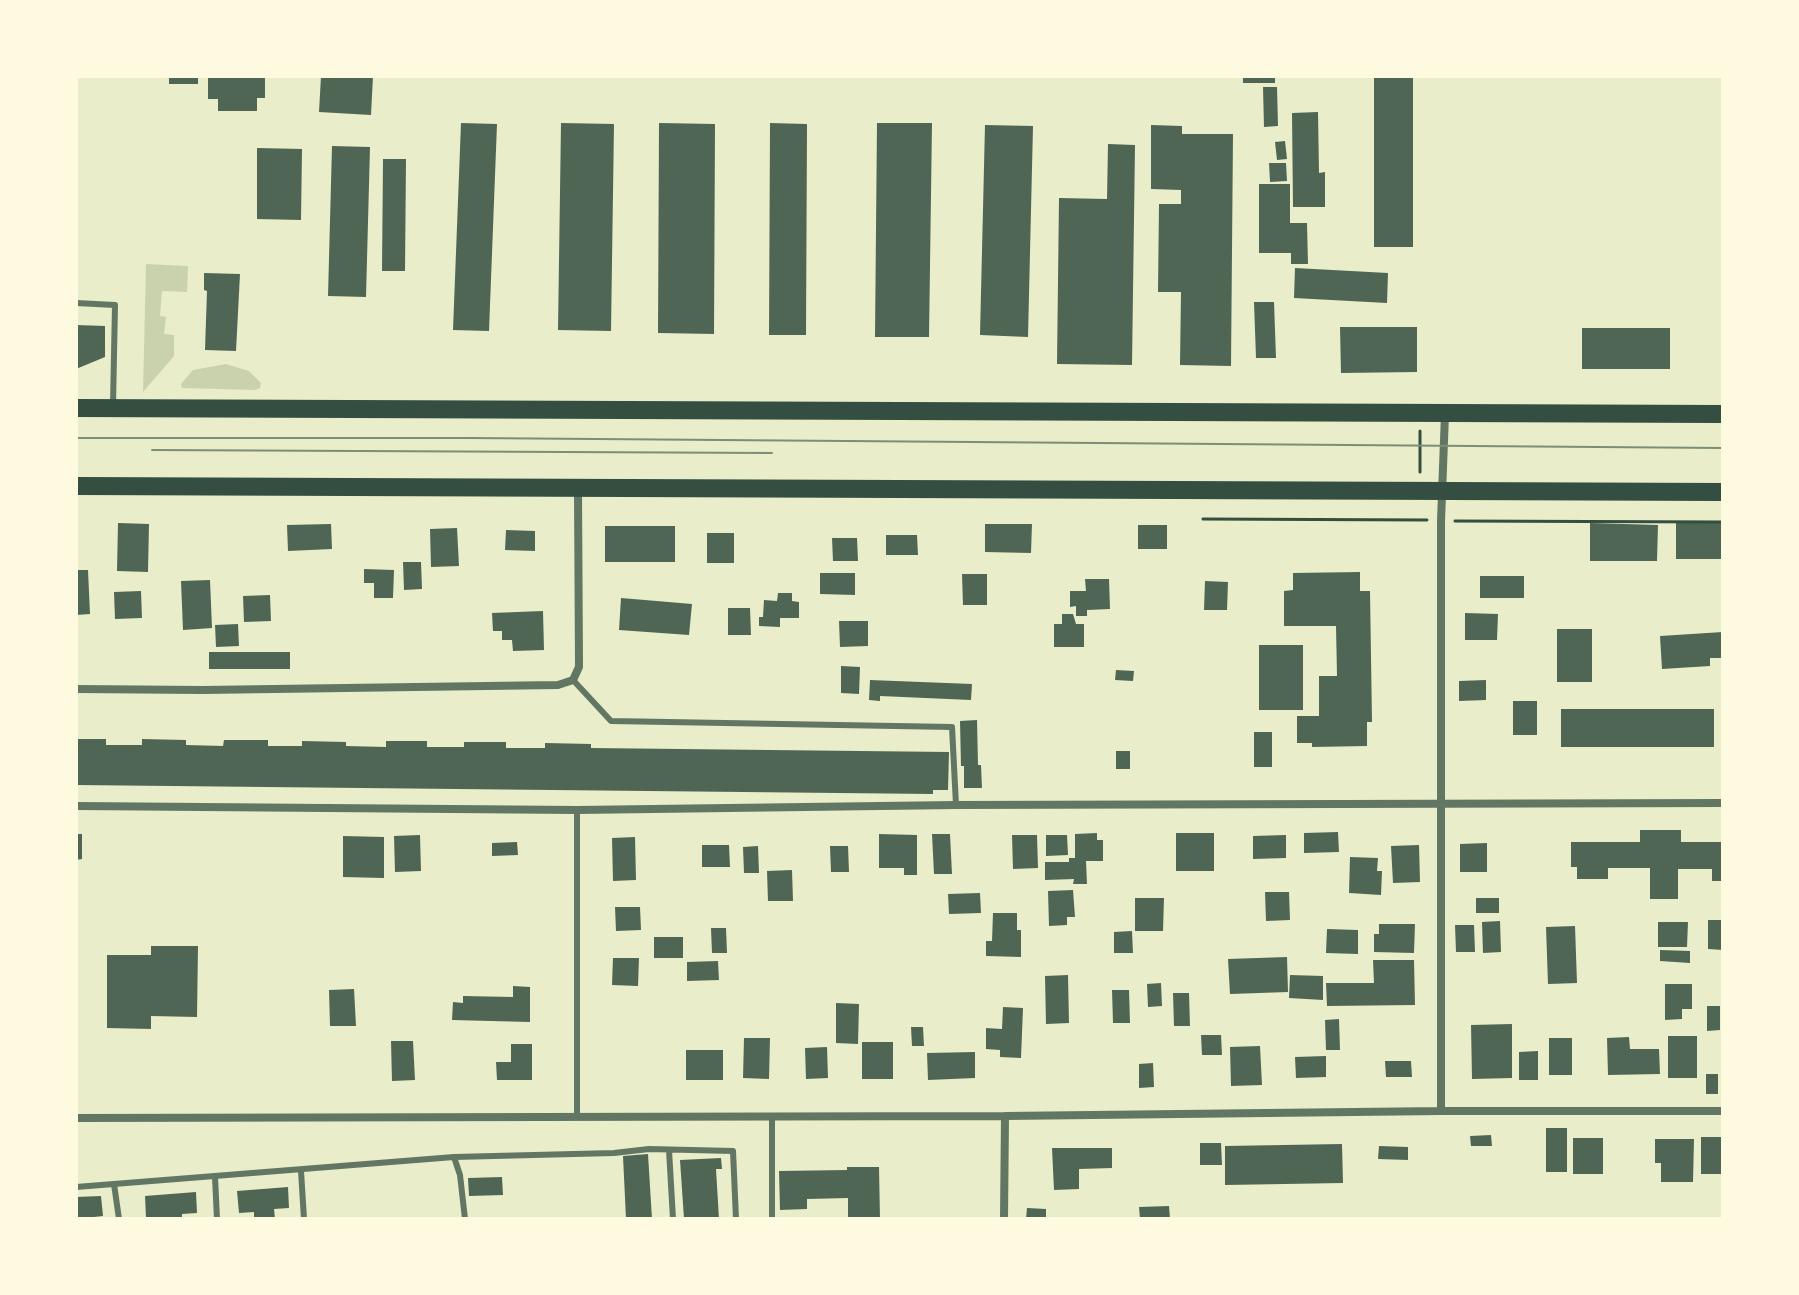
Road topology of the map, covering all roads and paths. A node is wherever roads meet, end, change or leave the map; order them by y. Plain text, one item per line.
1 (76, 303) edge
2 (76, 408) edge
3 (113, 408) junction
4 (1420, 413) junction
5 (1445, 413) junction
6 (1723, 414) edge
7 (76, 486) edge
8 (578, 490) junction
9 (1420, 491) junction
10 (1442, 491) junction
11 (1723, 492) edge
12 (1203, 519) dead end
13 (1441, 521) junction
14 (1723, 522) edge
15 (573, 680) junction
16 (76, 689) edge
17 (1442, 803) junction
18 (1723, 803) edge
19 (956, 805) junction
20 (76, 806) edge
21 (577, 810) junction
22 (1441, 1111) junction
23 (1723, 1111) edge
24 (577, 1116) junction
25 (772, 1116) junction
26 (1005, 1116) junction
27 (76, 1118) edge
28 (669, 1150) junction
29 (454, 1157) junction
30 (301, 1171) junction
31 (215, 1177) junction
32 (114, 1184) junction
33 (76, 1187) edge
34 (119, 1219) edge
35 (217, 1219) edge
36 (304, 1219) edge
37 (465, 1219) edge
38 (673, 1219) edge
39 (736, 1219) edge
40 (772, 1219) edge
41 (1004, 1219) edge

1 - 3 lane
2 - 3 main road
3 - 4 main road
4 - 5 main road
4 - 9 path
5 - 6 main road
5 - 10 street
7 - 8 main road
8 - 9 main road
8 - 15 street
9 - 10 main road
10 - 11 main road
10 - 13 street
12 - 13 path
13 - 14 path
13 - 17 street
15 - 16 street
15 - 19 lane
17 - 18 street
17 - 19 street
17 - 22 street
19 - 21 street
20 - 21 street
21 - 24 lane
22 - 23 street
22 - 26 street
24 - 25 street
24 - 27 street
25 - 26 street
25 - 40 lane
26 - 41 street
28 - 29 lane
28 - 38 lane
28 - 39 lane
29 - 30 lane
29 - 37 lane
30 - 31 lane
30 - 36 lane
31 - 32 lane
31 - 35 lane
32 - 33 lane
32 - 34 lane

